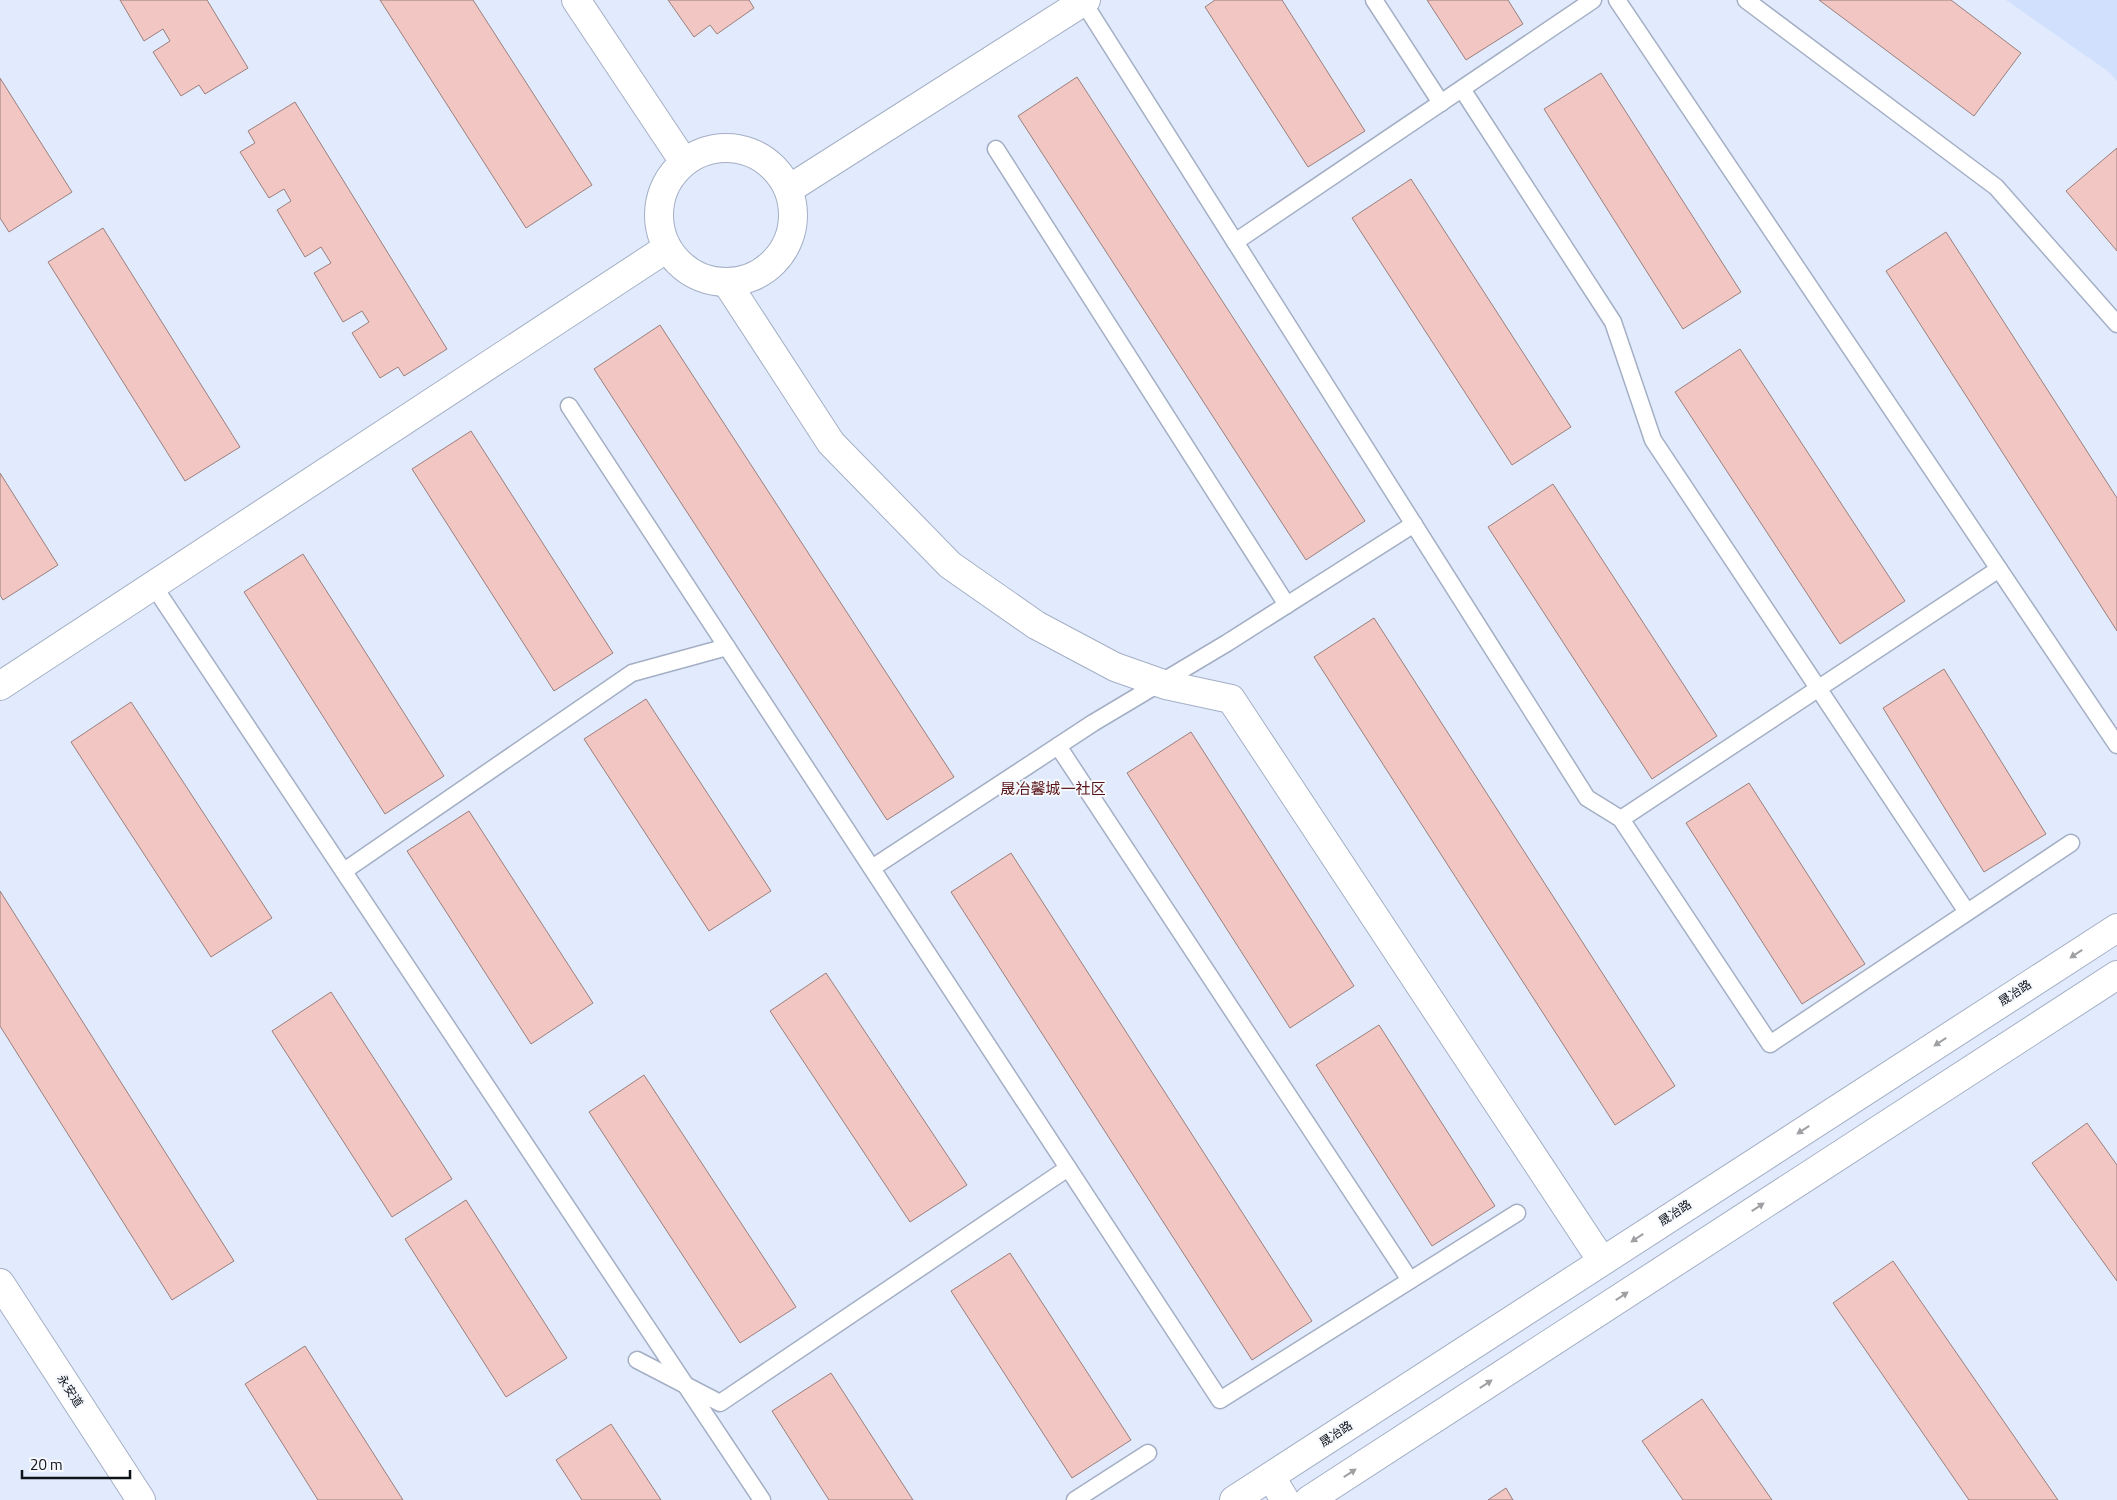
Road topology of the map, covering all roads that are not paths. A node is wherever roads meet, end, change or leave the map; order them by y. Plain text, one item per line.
1 (576, 0) edge
2 (1374, 0) edge
3 (1593, 0) edge
4 (1617, 0) edge
5 (1746, 0) edge
6 (1083, 1) edge
7 (1462, 89) junction
8 (1441, 103) junction
9 (996, 149) dead end
10 (684, 162) junction
11 (789, 189) junction
12 (1235, 242) junction
13 (667, 248) junction
14 (727, 283) junction
15 (2117, 324) edge
16 (569, 406) dead end
17 (1414, 524) junction
18 (1999, 569) junction
19 (153, 586) junction
20 (1287, 605) junction
21 (727, 647) junction
22 (0, 686) edge
23 (2117, 745) edge
24 (1058, 746) junction
25 (1621, 819) junction
26 (2071, 843) dead end
27 (872, 868) junction
28 (344, 871) junction
29 (1967, 912) junction
30 (2117, 928) edge
31 (2117, 975) edge
32 (1068, 1168) junction
33 (1517, 1213) dead end
34 (1602, 1261) junction
35 (1410, 1280) junction
36 (0, 1283) edge
37 (637, 1360) dead end
38 (1148, 1452) dead end
39 (1271, 1477) junction
40 (141, 1500) edge
41 (762, 1500) edge
42 (1075, 1500) edge
43 (1234, 1500) edge
44 (1286, 1500) edge
45 (1309, 1500) edge

1 - 10 street
2 - 8 lane
3 - 7 lane
4 - 18 lane
5 - 15 lane
6 - 11 street
6 - 12 lane
7 - 8 lane
7 - 29 lane
8 - 12 lane
9 - 20 lane
10 - 11 street
10 - 13 street
11 - 14 street
12 - 17 lane
13 - 14 street
13 - 19 street
14 - 34 street
16 - 21 lane
17 - 20 lane
17 - 25 lane
18 - 23 lane
18 - 25 lane
19 - 22 street
19 - 28 lane
20 - 24 lane
21 - 27 lane
21 - 28 lane
24 - 27 lane
24 - 35 lane
25 - 29 lane
26 - 29 lane
27 - 32 lane
28 - 41 lane
30 -> 34 street, 晟冶路
45 -> 31 street
32 - 35 lane
32 - 37 lane
33 - 35 lane
34 - 39 street, 晟冶路
36 - 40 street, 永安道
38 - 42 lane
39 - 43 street, 晟冶路
39 - 44 street

